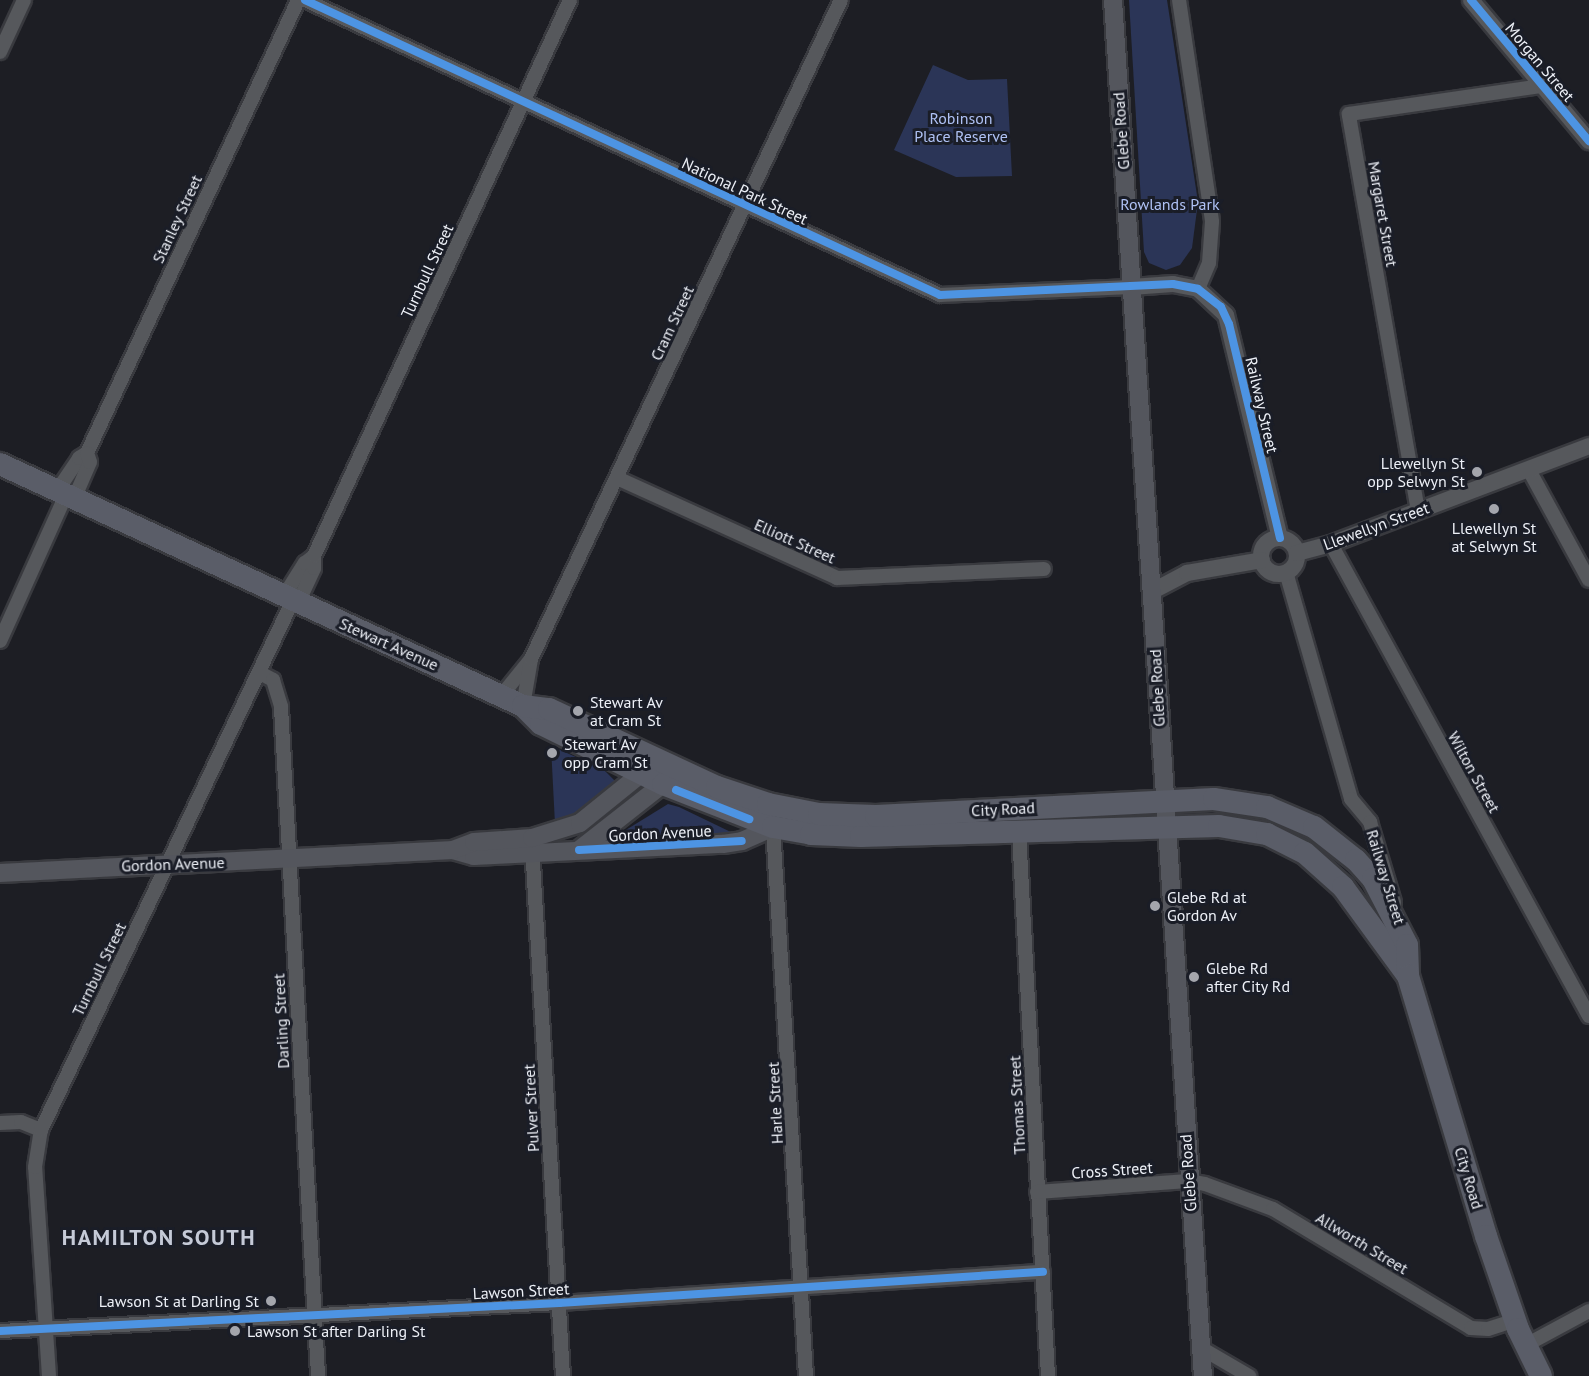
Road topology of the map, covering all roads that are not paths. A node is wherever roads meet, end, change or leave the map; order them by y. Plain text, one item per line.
1 (24, 0) edge
2 (298, 0) edge
3 (305, 0) edge
4 (570, 0) edge
5 (841, 0) edge
6 (1113, 0) edge
7 (1179, 0) edge
8 (1471, 0) edge
9 (0, 52) edge
10 (1542, 86) junction
11 (523, 100) junction
12 (1589, 141) edge
13 (746, 207) junction
14 (1131, 287) junction
15 (1198, 289) junction
16 (1589, 446) edge
17 (0, 464) edge
18 (1529, 470) junction
19 (617, 478) junction
20 (66, 495) junction
21 (1418, 511) junction
22 (1280, 538) junction
23 (1330, 544) junction
24 (1297, 553) junction
25 (1262, 560) junction
26 (1044, 569) dead end
27 (1286, 572) junction
28 (1589, 580) edge
29 (1151, 592) junction
30 (292, 600) junction
31 (0, 640) edge
32 (531, 659) junction
33 (260, 673) junction
34 (502, 695) junction
35 (524, 706) junction
36 (656, 774) junction
37 (1164, 800) junction
38 (773, 827) junction
39 (1166, 827) junction
40 (1019, 832) junction
41 (532, 846) junction
42 (579, 850) junction
43 (289, 860) junction
44 (169, 863) junction
45 (0, 873) edge
46 (1407, 945) junction
47 (1408, 976) junction
48 (1589, 1016) edge
49 (0, 1123) edge
50 (42, 1130) junction
51 (1188, 1180) junction
52 (1037, 1192) junction
53 (1043, 1272) junction
54 (802, 1287) junction
55 (559, 1303) junction
56 (1589, 1311) edge
57 (315, 1315) junction
58 (1515, 1320) junction
59 (46, 1329) junction
60 (0, 1331) edge
61 (1524, 1346) junction
62 (1201, 1348) junction
63 (49, 1376) edge
64 (318, 1376) edge
65 (563, 1376) edge
66 (806, 1376) edge
67 (1048, 1376) edge
68 (1203, 1376) edge
69 (1249, 1376) edge
70 (1541, 1376) edge

1 - 9 street
2 - 20 street, Stanley Street
3 - 11 street, National Park Street
4 - 11 street, Turnbull Street
5 - 13 street, Cram Street
6 - 14 main road, Glebe Road
7 - 15 street
8 - 10 street, Morgan Street
10 - 12 street, Morgan Street
10 - 21 street, Margaret Street
11 - 13 street, National Park Street
11 - 30 street, Turnbull Street
13 - 14 street, National Park Street
13 - 19 street, Cram Street
14 - 15 street, National Park Street
14 - 29 main road, Glebe Road
15 - 22 street, Railway Street
16 - 18 street, Llewellyn Street
17 - 20 highway, Stewart Avenue
18 - 21 street, Llewellyn Street
18 - 28 street
19 - 26 street, Elliott Street
19 - 32 street, Cram Street
20 - 30 highway, Stewart Avenue
20 - 31 street, Stanley Street
21 - 23 street, Llewellyn Street
22 - 24 street
22 - 25 street
23 - 24 street, Llewellyn Street
23 - 48 street, Wilton Street
24 - 27 street
25 - 27 street
25 - 29 street
27 - 46 street, Railway Street
29 - 37 main road, Glebe Road
30 - 33 street, Turnbull Street
30 - 34 highway, Stewart Avenue
32 - 34 street, Cram Street
32 - 35 street, Cram Street
33 - 43 street, Darling Street
33 - 44 street, Turnbull Street
34 - 35 highway, Stewart Avenue
35 - 36 highway, Stewart Avenue
36 - 37 highway, City Road
36 - 38 highway, Stewart Avenue
36 - 41 main road, Gordon Avenue
36 - 42 main road, Gordon Avenue
37 - 39 main road, Glebe Road
37 - 46 highway, City Road
38 - 40 highway
38 - 42 main road, Gordon Avenue
38 - 54 street, Harle Street
39 - 40 highway
39 - 47 highway, City Road
39 - 51 main road, Glebe Road
40 - 52 street, Thomas Street
41 - 42 main road, Gordon Avenue
41 - 43 main road, Gordon Avenue
41 - 55 street, Pulver Street
43 - 44 main road, Gordon Avenue
43 - 57 street, Darling Street
44 - 45 main road, Gordon Avenue
44 - 50 street, Turnbull Street
46 - 47 highway, City Road
47 - 58 highway, City Road
49 - 50 street
50 - 59 street, Turnbull Street
51 - 52 street, Cross Street
51 - 58 street, Allworth Street
51 - 62 main road, Glebe Road
52 - 53 street, Thomas Street
53 - 54 street, Lawson Street
53 - 67 street, Thomas Street
54 - 55 street, Lawson Street
54 - 66 street, Harle Street
55 - 57 street, Lawson Street
55 - 65 street, Pulver Street
56 - 61 street
57 - 59 street, Lawson Street
57 - 64 street, Darling Street
58 - 61 highway, City Road
59 - 60 street, Lawson Street
59 - 63 street, Turnbull Street
61 - 70 highway, City Road
62 - 68 main road, Glebe Road
62 - 69 street

